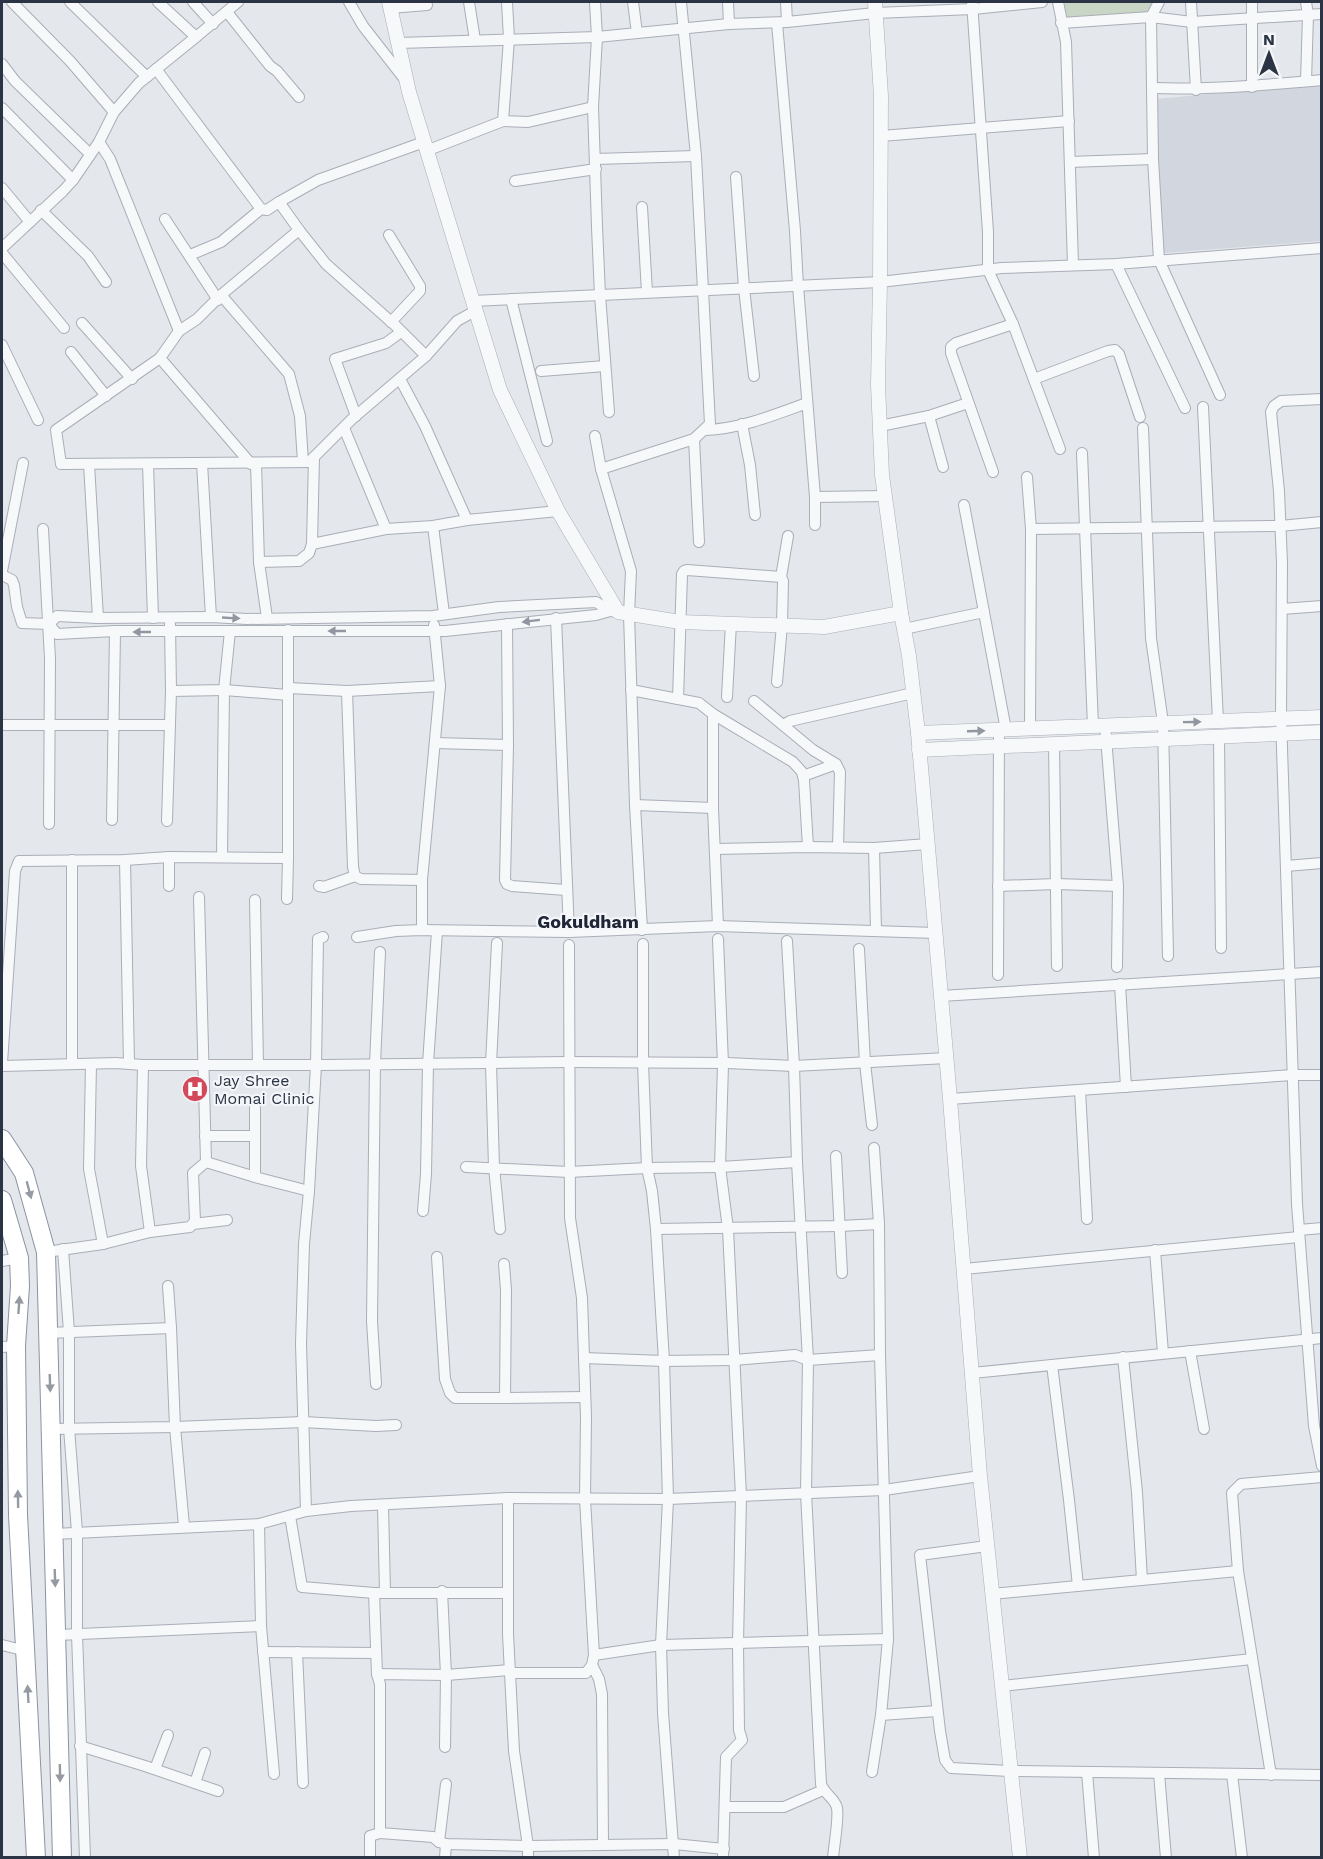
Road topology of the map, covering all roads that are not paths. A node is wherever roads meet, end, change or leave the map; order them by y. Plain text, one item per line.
1 (12, 2) edge
2 (70, 2) edge
3 (158, 2) edge
4 (193, 2) edge
5 (238, 2) edge
6 (349, 2) edge
7 (469, 2) edge
8 (507, 2) edge
9 (595, 2) edge
10 (633, 2) edge
11 (681, 2) edge
12 (728, 2) edge
13 (786, 2) edge
14 (1042, 2) edge
15 (1058, 2) edge
16 (1159, 2) edge
17 (1191, 2) edge
18 (1252, 2) edge
19 (1306, 2) edge
20 (390, 5) edge
21 (428, 5) dead end
22 (972, 5) edge
23 (875, 8) edge
24 (227, 12) junction
25 (1322, 14) edge
26 (1308, 15) junction
27 (1152, 17) junction
28 (1253, 17) junction
29 (782, 22) junction
30 (1192, 22) junction
31 (1062, 23) junction
32 (213, 24) junction
33 (729, 24) junction
34 (685, 29) junction
35 (637, 33) junction
36 (196, 37) junction
37 (597, 37) junction
38 (509, 39) junction
39 (476, 40) junction
40 (398, 43) junction
41 (2, 64) edge
42 (156, 69) junction
43 (147, 77) junction
44 (1322, 80) edge
45 (1306, 81) junction
46 (406, 82) junction
47 (1252, 87) junction
48 (1152, 88) junction
49 (1196, 90) junction
50 (299, 98) dead end
51 (593, 107) junction
52 (2, 108) edge
53 (114, 112) junction
54 (503, 121) junction
55 (1068, 121) junction
56 (981, 128) junction
57 (881, 136) junction
58 (99, 142) junction
59 (425, 146) junction
60 (90, 154) junction
61 (696, 156) junction
62 (1153, 159) junction
63 (1070, 162) junction
64 (595, 164) junction
65 (736, 177) dead end
66 (73, 180) junction
67 (515, 181) dead end
68 (2, 188) edge
69 (279, 202) junction
70 (642, 207) dead end
71 (261, 209) junction
72 (41, 210) junction
73 (165, 219) dead end
74 (30, 222) junction
75 (299, 231) junction
76 (389, 235) dead end
77 (2, 248) edge
78 (1322, 248) edge
79 (2, 253) edge
80 (190, 255) junction
81 (1159, 260) junction
82 (1116, 264) junction
83 (1073, 265) junction
84 (988, 270) junction
85 (106, 282) dead end
86 (880, 282) junction
87 (798, 286) junction
88 (744, 288) junction
89 (704, 289) junction
90 (647, 292) junction
91 (600, 295) junction
92 (220, 297) junction
93 (511, 299) junction
94 (474, 306) junction
95 (391, 322) junction
96 (82, 323) dead end
97 (1013, 324) junction
98 (64, 328) dead end
99 (178, 330) junction
100 (401, 332) junction
101 (2, 345) edge
102 (71, 352) dead end
103 (426, 356) junction
104 (160, 358) junction
105 (605, 366) junction
106 (541, 370) dead end
107 (754, 376) dead end
108 (132, 379) junction
109 (400, 379) junction
110 (1034, 379) junction
111 (1220, 394) dead end
112 (106, 396) junction
113 (1322, 399) edge
114 (807, 403) junction
115 (968, 403) junction
116 (1203, 407) dead end
117 (1185, 408) dead end
118 (609, 412) dead end
119 (356, 416) junction
120 (928, 416) junction
121 (1140, 417) dead end
122 (38, 420) dead end
123 (742, 424) junction
124 (880, 426) junction
125 (344, 428) junction
126 (1143, 428) dead end
127 (705, 430) junction
128 (595, 436) dead end
129 (693, 439) junction
130 (548, 441) dead end
131 (1060, 449) dead end
132 (1082, 453) dead end
133 (309, 460) junction
134 (23, 463) dead end
135 (202, 463) junction
136 (253, 463) junction
137 (89, 464) junction
138 (147, 464) junction
139 (943, 467) dead end
140 (601, 469) junction
141 (993, 472) dead end
142 (1027, 477) dead end
143 (885, 496) junction
144 (815, 497) junction
145 (964, 505) dead end
146 (558, 511) junction
147 (755, 515) dead end
148 (467, 520) junction
149 (1322, 522) edge
150 (815, 525) dead end
151 (433, 526) junction
152 (1208, 526) junction
153 (1280, 526) junction
154 (1148, 527) junction
155 (1084, 528) junction
156 (43, 529) dead end
157 (386, 529) junction
158 (1031, 529) junction
159 (788, 536) dead end
160 (699, 542) dead end
161 (312, 544) junction
162 (259, 562) junction
163 (2, 573) edge
164 (781, 577) junction
165 (1322, 606) edge
166 (1282, 609) junction
167 (619, 612) junction
168 (984, 612) junction
169 (901, 613) junction
170 (438, 615) junction
171 (211, 617) junction
172 (98, 618) junction
173 (153, 618) junction
174 (171, 618) junction
175 (267, 618) junction
176 (556, 618) junction
177 (680, 622) junction
178 (731, 623) junction
179 (49, 624) junction
180 (507, 624) junction
181 (782, 625) junction
182 (904, 629) junction
183 (288, 630) junction
184 (115, 631) junction
185 (230, 631) junction
186 (435, 631) junction
187 (170, 632) junction
188 (777, 682) dead end
189 (440, 686) junction
190 (224, 690) junction
191 (632, 690) junction
192 (171, 691) junction
193 (347, 691) junction
194 (289, 692) junction
195 (913, 693) junction
196 (728, 697) dead end
197 (678, 699) junction
198 (754, 701) dead end
199 (713, 714) junction
200 (1322, 717) edge
201 (1281, 718) junction
202 (1218, 721) junction
203 (1163, 723) junction
204 (50, 724) junction
205 (2, 725) edge
206 (112, 725) junction
207 (170, 725) junction
208 (783, 725) junction
209 (1099, 726) junction
210 (1030, 729) junction
211 (1002, 730) junction
212 (1322, 732) edge
213 (918, 733) junction
214 (1282, 734) junction
215 (1219, 736) junction
216 (1164, 738) junction
217 (1107, 741) junction
218 (435, 743) junction
219 (1054, 743) junction
220 (508, 745) junction
221 (999, 746) junction
222 (919, 750) junction
223 (836, 764) junction
224 (803, 776) junction
225 (635, 805) junction
226 (713, 808) junction
227 (112, 820) dead end
228 (167, 821) dead end
229 (49, 824) dead end
230 (928, 844) junction
231 (808, 847) junction
232 (838, 848) junction
233 (715, 849) junction
234 (874, 849) junction
235 (169, 857) junction
236 (222, 857) junction
237 (288, 858) junction
238 (72, 860) junction
239 (125, 860) junction
240 (1322, 863) edge
241 (1286, 866) junction
242 (355, 876) junction
243 (422, 880) junction
244 (1056, 884) junction
245 (1118, 885) junction
246 (169, 886) dead end
247 (319, 886) dead end
248 (998, 886) junction
249 (566, 890) junction
250 (199, 897) dead end
251 (287, 899) dead end
252 (255, 900) dead end
253 (718, 926) junction
254 (422, 930) junction
255 (642, 930) junction
256 (437, 931) junction
257 (876, 931) junction
258 (569, 932) junction
259 (936, 933) junction
260 (323, 937) dead end
261 (357, 938) dead end
262 (718, 939) dead end
263 (787, 941) dead end
264 (497, 943) dead end
265 (643, 944) dead end
266 (569, 945) dead end
267 (1221, 948) dead end
268 (859, 949) dead end
269 (380, 952) dead end
270 (1168, 956) dead end
271 (1057, 966) dead end
272 (1117, 967) dead end
273 (1322, 972) edge
274 (1290, 973) junction
275 (998, 975) dead end
276 (1120, 984) junction
277 (941, 996) junction
278 (947, 1058) junction
279 (568, 1062) junction
280 (643, 1063) junction
281 (72, 1064) junction
282 (91, 1064) junction
283 (129, 1064) junction
284 (204, 1064) junction
285 (375, 1064) junction
286 (428, 1064) junction
287 (491, 1064) junction
288 (723, 1064) junction
289 (865, 1064) junction
290 (2, 1065) edge
291 (143, 1065) junction
292 (258, 1065) junction
293 (316, 1065) junction
294 (794, 1066) junction
295 (1293, 1075) junction
296 (1322, 1075) edge
297 (1126, 1087) junction
298 (1080, 1090) junction
299 (950, 1099) junction
300 (255, 1108) dead end
301 (872, 1125) dead end
302 (205, 1136) junction
303 (255, 1136) junction
304 (2, 1139) edge
305 (874, 1148) dead end
306 (836, 1156) dead end
307 (206, 1162) junction
308 (797, 1162) junction
309 (465, 1167) dead end
310 (494, 1167) junction
311 (720, 1167) junction
312 (647, 1168) junction
313 (569, 1172) junction
314 (255, 1177) junction
315 (309, 1191) junction
316 (3, 1208) edge
317 (423, 1211) dead end
318 (227, 1220) dead end
319 (1087, 1220) dead end
320 (193, 1224) junction
321 (879, 1224) junction
322 (840, 1226) junction
323 (801, 1227) junction
324 (1322, 1228) edge
325 (500, 1229) dead end
326 (656, 1229) junction
327 (728, 1229) junction
328 (150, 1232) junction
329 (1299, 1234) junction
330 (103, 1244) junction
331 (55, 1250) junction
332 (1155, 1251) junction
333 (437, 1257) dead end
334 (10, 1259) edge
335 (504, 1264) dead end
336 (964, 1269) junction
337 (842, 1273) dead end
338 (168, 1286) dead end
339 (171, 1328) junction
340 (69, 1332) junction
341 (48, 1333) junction
342 (1322, 1338) edge
343 (1307, 1340) junction
344 (9, 1346) edge
345 (1190, 1350) junction
346 (1163, 1353) junction
347 (880, 1355) junction
348 (1123, 1357) junction
349 (584, 1358) junction
350 (734, 1360) junction
351 (808, 1360) junction
352 (664, 1361) junction
353 (1052, 1365) junction
354 (972, 1373) junction
355 (376, 1384) dead end
356 (585, 1397) junction
357 (505, 1398) junction
358 (303, 1422) junction
359 (396, 1425) dead end
360 (176, 1427) junction
361 (60, 1429) junction
362 (1204, 1429) dead end
363 (1322, 1466) edge
364 (980, 1476) junction
365 (1322, 1477) edge
366 (884, 1490) junction
367 (806, 1493) junction
368 (741, 1496) junction
369 (508, 1498) junction
370 (585, 1499) junction
371 (668, 1499) junction
372 (383, 1504) junction
373 (306, 1511) junction
374 (290, 1516) junction
375 (259, 1524) junction
376 (184, 1526) junction
377 (77, 1532) junction
378 (54, 1534) junction
379 (987, 1546) junction
380 (1238, 1571) junction
381 (1142, 1580) junction
382 (1078, 1586) junction
383 (442, 1591) junction
384 (379, 1593) junction
385 (508, 1593) junction
386 (992, 1594) junction
387 (261, 1626) junction
388 (77, 1634) junction
389 (57, 1635) junction
390 (888, 1639) junction
391 (813, 1641) junction
392 (738, 1644) junction
393 (2, 1645) edge
394 (661, 1645) junction
395 (26, 1651) junction
396 (263, 1652) junction
397 (297, 1652) junction
398 (376, 1653) junction
399 (1252, 1659) junction
400 (593, 1660) junction
401 (510, 1672) junction
402 (377, 1674) junction
403 (446, 1675) junction
404 (1002, 1686) junction
405 (937, 1712) junction
406 (880, 1715) junction
407 (168, 1735) dead end
408 (80, 1746) junction
409 (445, 1747) dead end
410 (206, 1753) dead end
411 (155, 1769) junction
412 (1010, 1771) junction
413 (872, 1772) dead end
414 (1087, 1772) junction
415 (1158, 1773) junction
416 (274, 1774) dead end
417 (1233, 1774) junction
418 (1270, 1775) junction
419 (1322, 1775) edge
420 (195, 1783) junction
421 (303, 1783) dead end
422 (446, 1784) dead end
423 (823, 1790) junction
424 (218, 1791) dead end
425 (725, 1807) junction
426 (380, 1833) junction
427 (443, 1843) junction
428 (674, 1844) junction
429 (603, 1845) junction
430 (528, 1852) edge
431 (724, 1853) edge
432 (36, 1857) edge
433 (62, 1857) edge
434 (84, 1857) edge
435 (370, 1857) edge
436 (445, 1857) edge
437 (674, 1857) edge
438 (833, 1857) edge
439 (1020, 1857) edge
440 (1094, 1857) edge
441 (1166, 1857) edge
442 (1242, 1857) edge

1 - 53 street
2 - 43 street
3 - 36 street
4 - 32 street
5 - 24 street
6 - 46 street
7 - 39 street
8 - 38 street
9 - 37 street
10 - 35 street
11 - 34 street
12 - 33 street
13 - 29 street
14 - 22 street
15 - 31 street
16 - 27 street
17 - 30 street
18 - 28 street
19 - 26 street
20 - 21 street
20 - 40 street
22 - 23 street
22 - 56 street
23 - 29 street
23 - 57 street
24 - 32 street
24 - 50 street
25 - 26 street
26 - 28 street
26 - 45 street
27 - 30 street
27 - 31 street
27 - 48 street
28 - 30 street
28 - 47 street
29 - 33 street
29 - 87 street
30 - 49 street
31 - 55 street
32 - 36 street
33 - 34 street
34 - 35 street
34 - 61 street
35 - 37 street
36 - 42 street
37 - 38 street
37 - 51 street
38 - 39 street
38 - 54 street
39 - 40 street
40 - 46 street
41 - 60 street
42 - 43 street
42 - 71 street
43 - 53 street
44 - 45 street
45 - 47 street
46 - 59 street
47 - 49 street
48 - 49 street
48 - 62 street
51 - 54 street
51 - 64 street
52 - 66 street
53 - 58 street
54 - 59 street
55 - 56 street
55 - 63 street
56 - 57 street
56 - 84 street
57 - 86 street
58 - 60 street
58 - 99 street
59 - 69 street
59 - 94 street
60 - 66 street
61 - 64 street
61 - 89 street
62 - 63 street
62 - 81 street
63 - 83 street
64 - 67 street
64 - 91 street
65 - 88 street
66 - 72 street
68 - 74 street
69 - 71 street
69 - 75 street
70 - 90 street
71 - 80 street
72 - 74 street
72 - 85 street
73 - 80 street
74 - 77 street
75 - 92 street
75 - 95 street
76 - 95 street
78 - 81 street
79 - 98 street
80 - 92 street
81 - 82 street
81 - 111 street
82 - 83 street
82 - 117 street
83 - 84 street
84 - 86 street
84 - 97 street
86 - 87 street
86 - 124 street
87 - 88 street
87 - 114 street
88 - 89 street
88 - 107 street
89 - 90 street
89 - 127 street
90 - 91 street
91 - 93 street
91 - 105 street
92 - 99 street
92 - 133 street
93 - 94 street
93 - 130 street
94 - 103 street
94 - 146 street
95 - 100 street
96 - 108 street
97 - 110 street
97 - 115 street
99 - 104 street
100 - 103 street
100 - 119 street
101 - 122 street
102 - 112 street
103 - 109 street
104 - 108 street
104 - 136 street
105 - 106 street
105 - 118 street
108 - 112 street
109 - 119 street
109 - 148 street
110 - 121 street
110 - 131 street
112 - 137 street
113 - 153 street
114 - 123 street
114 - 144 street
115 - 120 street
115 - 141 street
116 - 152 street
119 - 125 street
120 - 124 street
120 - 139 street
123 - 127 street
123 - 147 street
124 - 143 street
125 - 133 street
125 - 157 street
126 - 154 street
127 - 129 street
128 - 140 street
129 - 140 street
129 - 160 street
132 - 155 street
133 - 136 street
133 - 161 street
134 - 163 street
135 - 136 street
135 - 138 street
135 - 171 street
136 - 162 street
137 - 138 street
137 - 172 street
138 - 173 street
140 - 167 street
142 - 158 street
143 - 144 street
143 - 169 street
144 - 150 street
145 - 168 street
146 - 148 street
146 - 167 street
148 - 151 street
149 - 153 street
151 - 157 street
151 - 170 street
152 - 153 street
152 - 154 street
152 - 202 street
153 - 166 street
154 - 155 street
154 - 203 street
155 - 158 street
155 - 209 street
156 - 179 street
157 - 161 street
158 - 210 street
159 - 164 street
161 - 162 street
162 - 175 street
163 - 179 street
164 - 177 street
164 - 181 street
165 - 166 street
166 - 201 street
167 - 170 street
167 - 176 street
167 - 177 street
167 - 191 street
168 - 182 street
168 - 211 street
169 - 181 street
169 - 182 street
170 - 175 street
170 - 186 street
171 - 174 street
171 -> 175 street
172 - 173 street
172 - 179 street
173 - 174 street
174 - 187 street
176 -> 180 street
176 - 249 street
177 - 178 street
177 - 197 street
178 - 181 street
178 - 196 street
179 - 184 street
179 - 204 street
180 - 186 street
180 - 220 street
181 - 188 street
182 - 195 street
183 - 185 street
186 -> 183 street
183 - 194 street
187 -> 184 street
184 - 206 street
185 - 187 street
185 - 190 street
186 - 189 street
187 - 192 street
189 - 193 street
189 - 218 street
190 - 192 street
190 - 194 street
190 - 236 street
191 - 197 street
191 - 225 street
192 - 207 street
193 - 194 street
193 - 242 street
194 - 237 street
195 - 208 street
195 - 213 street
197 - 199 street
198 - 208 street
199 - 224 street
199 - 226 street
200 - 201 street
201 - 202 street
201 - 214 street
203 -> 202 street
203 - 209 street
203 - 216 street
204 - 205 street
204 - 206 street
204 - 229 street
206 - 207 street
206 - 227 street
207 - 228 street
208 - 223 street
209 - 210 street
209 - 217 street
210 - 211 street
213 -> 211 street
211 - 221 street
212 - 214 street
213 - 222 street
214 - 215 street
214 - 241 street
215 - 216 street
215 - 267 street
216 - 217 street
216 - 270 street
217 - 219 street
217 - 245 street
218 - 220 street
218 - 243 street
219 - 221 street
219 - 244 street
220 - 249 street
221 - 222 street
221 - 248 street
222 - 230 street
223 - 224 street
223 - 232 street
224 - 231 street
225 - 226 street
225 - 255 street
226 - 233 street
230 - 234 street
230 - 259 street
231 - 232 street
231 - 233 street
232 - 234 street
233 - 253 street
234 - 257 street
235 - 236 street
235 - 239 street
235 - 246 street
236 - 237 street
237 - 251 street
238 - 239 street
238 - 281 street
238 - 290 street
239 - 283 street
240 - 241 street
241 - 274 street
242 - 243 street
242 - 247 street
243 - 254 street
244 - 245 street
244 - 248 street
244 - 271 street
245 - 272 street
248 - 275 street
249 - 258 street
250 - 284 street
252 - 292 street
253 - 255 street
253 - 257 street
254 - 256 street
254 - 261 street
255 - 258 street
256 - 258 street
256 - 286 street
257 - 259 street
259 - 277 street
260 - 293 street
262 - 288 street
263 - 294 street
264 - 287 street
265 - 280 street
266 - 279 street
268 - 289 street
269 - 285 street
273 - 274 street
274 - 276 street
274 - 295 street
276 - 277 street
276 - 297 street
277 - 278 street
278 - 289 street
278 - 299 street
279 - 280 street
279 - 287 street
279 - 313 street
280 - 288 street
280 - 312 street
281 - 282 street
281 - 290 street
282 - 283 street
282 - 330 street
283 - 291 street
284 - 291 street
284 - 292 street
284 - 302 street
285 - 286 street
285 - 293 street
285 - 355 street
286 - 287 street
286 - 317 street
287 - 310 street
288 - 294 street
288 - 311 street
289 - 294 street
289 - 301 street
291 - 328 street
292 - 293 street
293 - 315 street
294 - 308 street
295 - 296 street
295 - 297 street
295 - 329 street
297 - 298 street
298 - 299 street
298 - 319 street
299 - 336 street
300 - 303 street
302 - 303 street
302 - 307 street
303 - 314 street
304 -> 331 highway
305 - 321 street
306 - 322 street
307 - 314 street
307 - 320 street
308 - 311 street
308 - 323 street
309 - 310 street
310 - 313 street
310 - 325 street
311 - 312 street
311 - 327 street
312 - 313 street
312 - 326 street
313 - 349 street
314 - 315 street
315 - 358 street
316 - 334 highway
318 - 320 street
320 - 328 street
321 - 322 street
321 - 347 street
322 - 323 street
322 - 337 street
323 - 327 street
323 - 351 street
324 - 329 street
326 - 327 street
326 - 352 street
327 - 350 street
328 - 330 street
329 - 332 street
329 - 343 street
330 - 331 street
331 - 340 street
331 - 341 highway
332 - 336 street
332 - 346 street
333 - 357 street
344 -> 334 highway
335 - 357 street
336 - 354 street
338 - 339 street
339 - 340 street
339 - 360 street
340 - 341 street
340 - 361 street
341 -> 361 highway
342 - 343 street
343 - 345 street
343 - 363 street
395 -> 344 highway
345 - 346 street
345 - 362 street
346 - 348 street
347 - 351 street
347 - 366 street
348 - 353 street
348 - 381 street
349 - 352 street
349 - 356 street
350 - 351 street
350 - 352 street
350 - 368 street
351 - 367 street
352 - 371 street
353 - 354 street
353 - 382 street
354 - 364 street
356 - 357 street
356 - 370 street
358 - 359 street
358 - 360 street
358 - 373 street
360 - 361 street
360 - 376 street
361 - 377 street
361 - 378 highway
364 - 366 street
364 - 379 street
365 - 380 street
366 - 367 street
366 - 390 street
367 - 368 street
367 - 391 street
368 - 371 street
368 - 392 street
369 - 370 street
369 - 372 street
369 - 385 street
370 - 371 street
370 - 400 street
371 - 394 street
372 - 373 street
372 - 384 street
373 - 374 street
374 - 375 street
374 - 384 street
375 - 376 street
375 - 387 street
376 - 377 street
377 - 378 street
377 - 388 street
378 -> 389 highway
379 - 386 street
379 - 405 street
380 - 381 street
380 - 399 street
381 - 382 street
382 - 386 street
383 - 384 street
383 - 385 street
383 - 403 street
384 - 398 street
385 - 401 street
386 - 404 street
387 - 388 street
387 - 396 street
388 - 389 street
388 - 408 street
389 -> 433 highway
390 - 391 street
390 - 406 street
391 - 392 street
391 - 423 street
392 - 394 street
392 - 425 street
393 - 395 street
394 - 400 street
394 - 428 street
432 -> 395 highway
396 - 397 street
396 - 416 street
397 - 398 street
397 - 421 street
398 - 402 street
399 - 404 street
399 - 418 street
400 - 401 street
400 - 429 street
401 - 403 street
401 - 430 street
402 - 403 street
402 - 426 street
403 - 409 street
404 - 412 street
405 - 406 street
405 - 412 street
406 - 413 street
407 - 411 street
408 - 411 street
408 - 434 street
410 - 420 street
411 - 420 street
412 - 414 street
412 - 439 street
414 - 415 street
414 - 440 street
415 - 417 street
415 - 441 street
417 - 418 street
417 - 442 street
418 - 419 street
420 - 424 street
422 - 427 street
423 - 425 street
423 - 438 street
425 - 431 street
426 - 427 street
426 - 435 street
427 - 430 street
427 - 436 street
428 - 429 street
428 - 431 street
428 - 437 street
429 - 430 street

